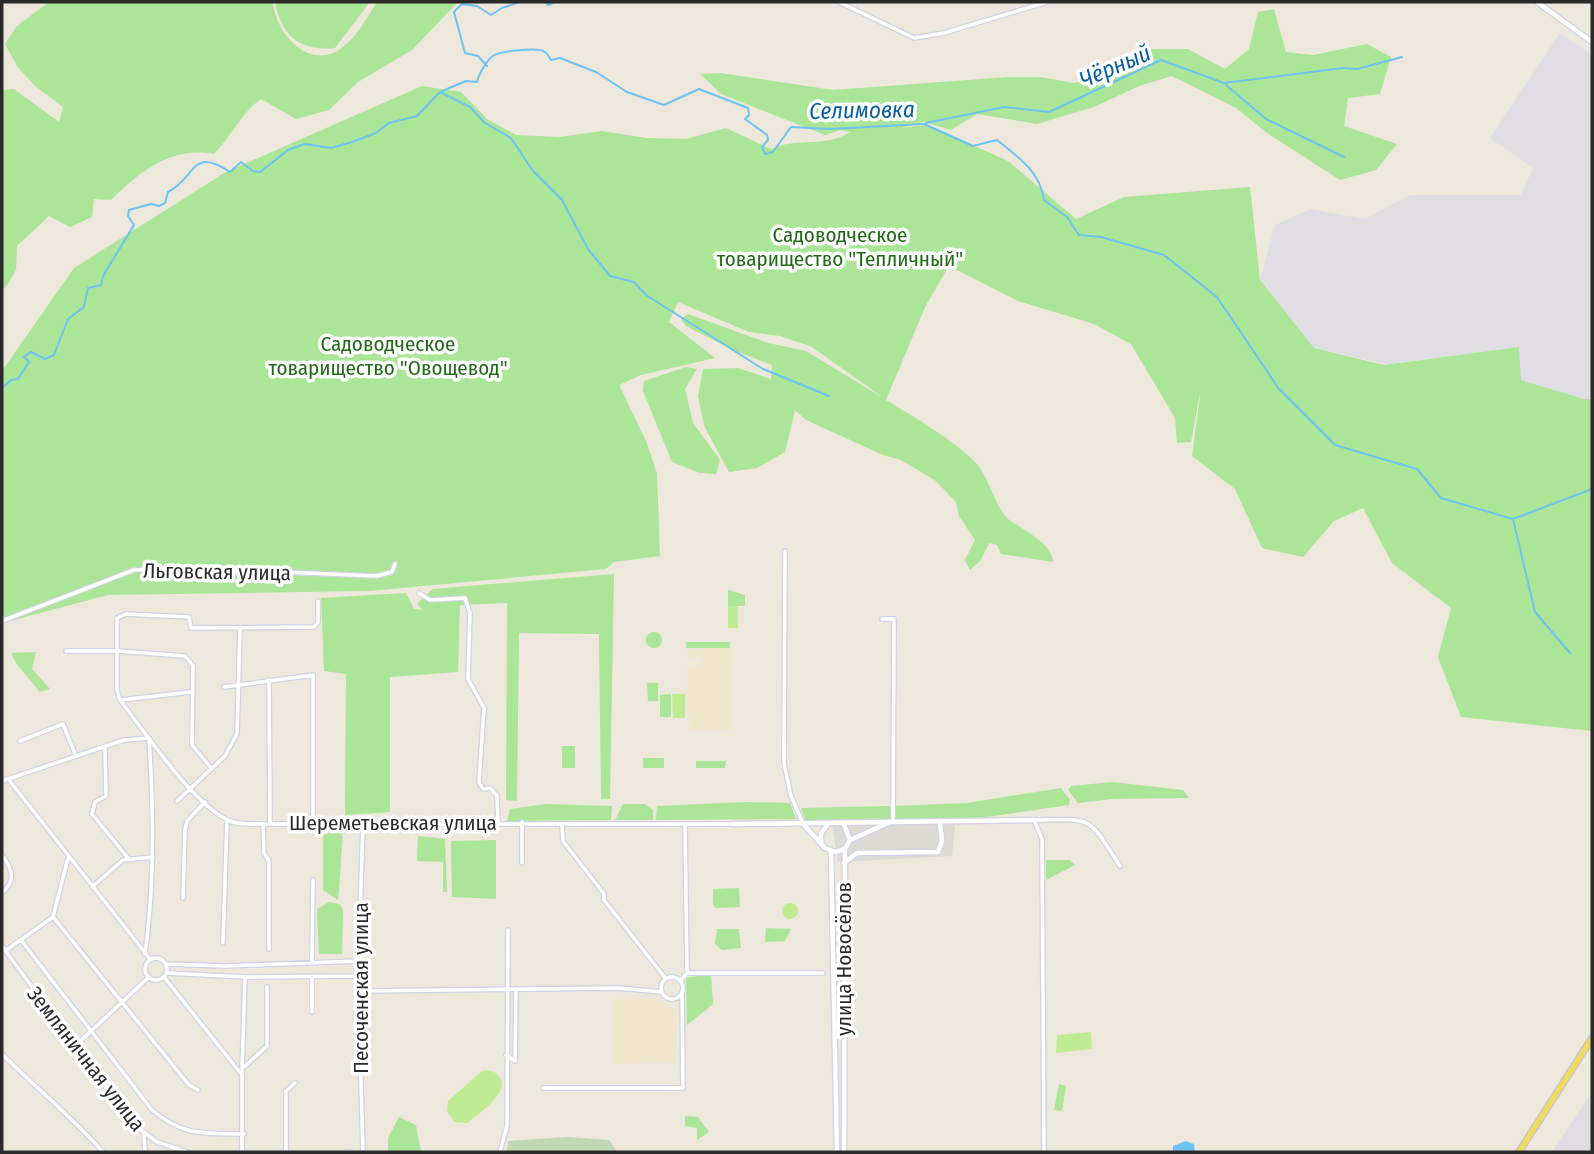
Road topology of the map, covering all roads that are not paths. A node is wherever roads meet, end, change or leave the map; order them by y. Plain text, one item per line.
1 (839, 2) edge
2 (1047, 2) edge
3 (1537, 2) edge
4 (1592, 42) edge
5 (785, 551) dead end
6 (395, 564) dead end
7 (419, 593) dead end
8 (317, 601) dead end
9 (882, 620) dead end
10 (2, 621) edge
11 (240, 629) junction
12 (66, 651) dead end
13 (117, 651) junction
14 (269, 680) junction
15 (240, 684) junction
16 (224, 687) dead end
17 (192, 692) junction
18 (120, 700) junction
19 (149, 738) junction
20 (20, 741) dead end
21 (105, 747) junction
22 (76, 756) junction
23 (212, 769) junction
24 (9, 780) junction
25 (2, 781) edge
26 (192, 788) junction
27 (177, 801) dead end
28 (205, 802) junction
29 (228, 820) junction
30 (1034, 820) junction
31 (522, 822) junction
32 (893, 822) junction
33 (940, 822) junction
34 (498, 823) junction
35 (263, 824) junction
36 (270, 824) junction
37 (313, 824) junction
38 (363, 824) junction
39 (562, 824) junction
40 (685, 824) junction
41 (735, 824) joint
42 (803, 824) junction
43 (828, 824) junction
44 (842, 824) junction
45 (850, 840) junction
46 (821, 842) junction
47 (846, 848) junction
48 (831, 852) junction
49 (857, 853) junction
50 (2, 855) edge
51 (153, 857) junction
52 (68, 858) junction
53 (128, 858) junction
54 (522, 863) dead end
55 (844, 864) junction
56 (1120, 866) dead end
57 (313, 880) dead end
58 (92, 887) junction
59 (2, 892) edge
60 (183, 898) dead end
61 (53, 917) junction
62 (508, 930) dead end
63 (20, 940) junction
64 (223, 943) dead end
65 (269, 948) dead end
66 (3, 949) edge
67 (145, 954) junction
68 (150, 959) junction
69 (358, 961) junction
70 (312, 963) junction
71 (166, 964) junction
72 (687, 973) junction
73 (823, 973) dead end
74 (165, 975) junction
75 (312, 975) junction
76 (358, 976) junction
77 (149, 977) junction
78 (245, 977) junction
79 (666, 979) junction
80 (680, 981) junction
81 (267, 987) dead end
82 (516, 989) junction
83 (508, 990) junction
84 (358, 991) junction
85 (682, 991) junction
86 (662, 992) junction
87 (123, 1002) junction
88 (312, 1012) dead end
89 (92, 1031) junction
90 (1592, 1038) edge
91 (75, 1046) junction
92 (2, 1054) edge
93 (506, 1055) junction
94 (243, 1068) junction
95 (242, 1074) junction
96 (295, 1083) dead end
97 (543, 1088) dead end
98 (198, 1090) dead end
99 (244, 1134) junction
100 (144, 1135) junction
101 (103, 1152) edge
102 (145, 1152) edge
103 (187, 1152) edge
104 (242, 1152) edge
105 (286, 1152) edge
106 (362, 1152) edge
107 (499, 1152) edge
108 (837, 1152) edge
109 (844, 1152) edge
110 (1044, 1152) edge
111 (1520, 1152) edge

1 - 2 street
3 - 4 street
5 - 42 street
6 - 10 street, Льговская улица
7 - 34 street
8 - 11 street
9 - 32 street
11 - 13 street
11 - 15 street
12 - 13 street
13 - 17 street
13 - 18 street
14 - 15 street
14 - 36 street
14 - 37 street
15 - 16 street
15 - 23 street
17 - 18 street
17 - 23 street
18 - 19 street
19 - 21 street
19 - 26 street
19 - 51 street
20 - 22 street
21 - 22 street
21 - 53 street
22 - 24 street
23 - 26 street
24 - 25 street
24 - 52 street
26 - 27 street
26 - 28 street
28 - 29 street
28 - 60 street
29 - 35 street, Шереметьевская улица
29 - 64 street
30 - 33 street
30 - 56 street
30 - 110 street
31 - 34 street, Шереметьевская улица
31 - 39 street, Шереметьевская улица
31 - 54 street
32 - 33 street
32 - 44 street
32 - 45 street
33 - 49 street, улица Новосёлов
34 - 38 street, Шереметьевская улица
35 - 36 street, Шереметьевская улица
35 - 65 street
36 - 37 street, Шереметьевская улица
37 - 38 street, Шереметьевская улица
38 - 69 street, Песоченская улица
39 - 40 street, Шереметьевская улица
39 - 79 street
40 - 41 street, Шереметьевская улица
40 - 72 street
41 - 42 street, Шереметьевская улица
42 - 43 street, Шереметьевская улица
42 - 46 street
43 - 44 street
43 - 46 street
44 - 45 street
45 - 47 street
46 - 48 street
47 - 48 street
47 - 49 street
47 - 55 street
48 - 108 street, улица Новосёлов
49 - 55 street, улица Новосёлов
50 - 59 street
51 - 53 street
51 - 67 street
52 - 58 street
52 - 61 street
53 - 58 street
55 - 109 street, улица Новосёлов
57 - 70 street
58 - 67 street
61 - 63 street
61 - 87 street
62 - 83 street
63 - 66 street
63 - 89 street
66 - 91 street, Земляничная улица
67 - 68 street
68 - 71 street
68 - 77 street
69 - 70 street
69 - 76 street, Песоченская улица
70 - 71 street
71 - 74 street
72 - 73 street
72 - 80 street
74 - 77 street
74 - 78 street
74 - 95 street
75 - 76 street
75 - 78 street
75 - 88 street
76 - 84 street, Песоченская улица
77 - 87 street
78 - 94 street
79 - 80 street
79 - 86 street
80 - 85 street
81 - 94 street
82 - 83 street
82 - 86 street
82 - 93 street
83 - 84 street
83 - 93 street
84 - 106 street, Песоченская улица
85 - 86 street
85 - 97 street
87 - 89 street
87 - 98 street
89 - 91 street
89 - 99 street, Земляничная улица
90 - 111 main road
91 - 100 street, Земляничная улица
92 - 101 street
93 - 107 street
94 - 95 street
95 - 99 street
96 - 105 street
99 - 104 street
100 - 102 street
100 - 103 street, Земляничная улица

